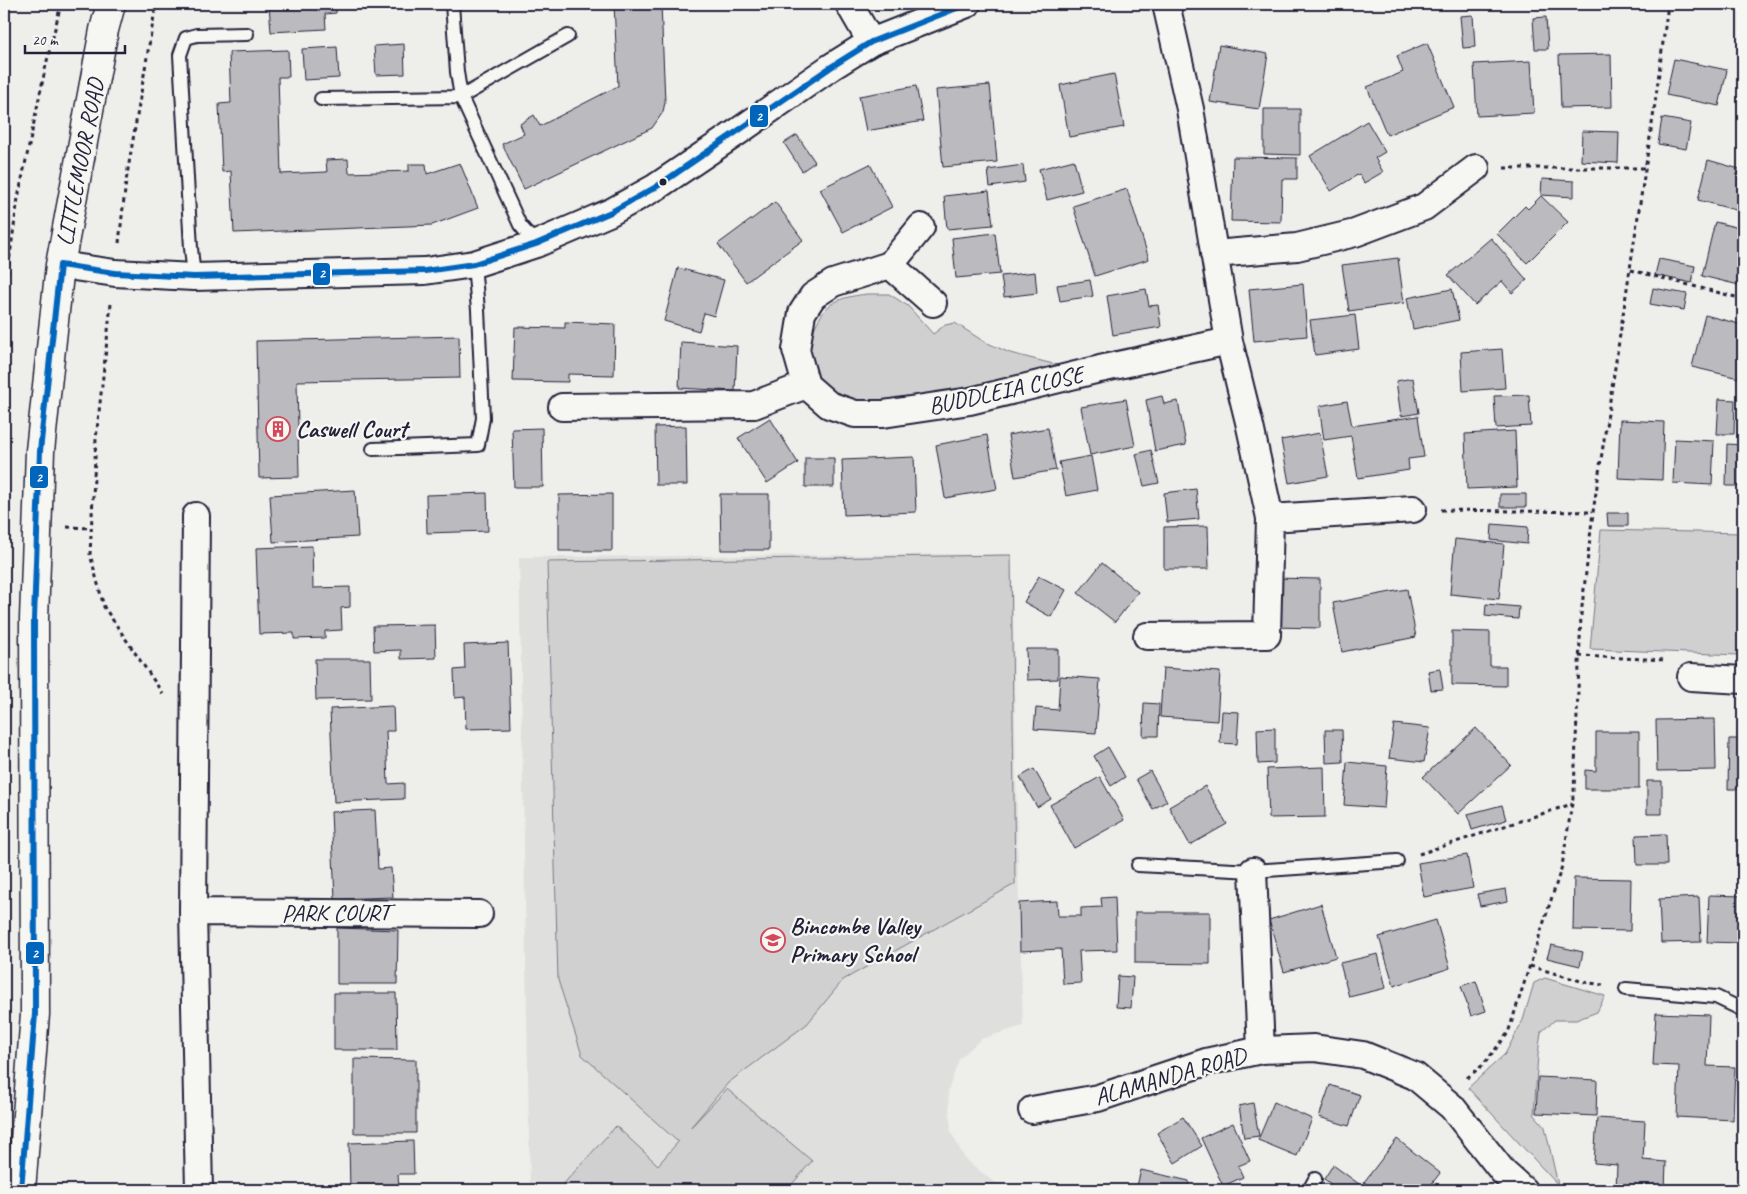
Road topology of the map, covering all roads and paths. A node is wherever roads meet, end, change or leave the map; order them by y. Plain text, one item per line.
1 (61, 4) edge
2 (111, 4) edge
3 (156, 4) edge
4 (452, 4) edge
5 (849, 4) edge
6 (967, 4) edge
7 (1166, 4) edge
8 (1668, 4) edge
9 (247, 34) dead end
10 (568, 36) dead end
11 (871, 42) junction
12 (460, 97) junction
13 (321, 99) dead end
14 (1476, 168) joint
15 (1646, 168) junction
16 (921, 227) dead end
17 (536, 244) junction
18 (1214, 254) junction
19 (474, 264) junction
20 (60, 265) junction
21 (890, 265) junction
22 (1631, 270) junction
23 (115, 273) junction
24 (194, 277) junction
25 (4, 298) edge
26 (1743, 299) edge
27 (933, 303) dead end
28 (1229, 341) junction
29 (806, 385) junction
30 (562, 407) dead end
31 (372, 449) dead end
32 (1413, 509) joint
33 (1593, 512) junction
34 (196, 516) dead end
35 (1270, 518) junction
36 (1147, 636) dead end
37 (1579, 656) junction
38 (1691, 678) joint
39 (1743, 680) edge
40 (167, 700) dead end
41 (1572, 804) junction
42 (1397, 861) joint
43 (1138, 865) dead end
44 (1253, 871) junction
45 (193, 912) junction
46 (479, 914) dead end
47 (1530, 966) junction
48 (1626, 989) joint
49 (1743, 1010) edge
50 (1261, 1050) junction
51 (1442, 1098) junction
52 (1032, 1110) dead end
53 (1498, 1182) edge
54 (21, 1190) edge
55 (199, 1190) edge
56 (1523, 1190) edge

1 - 25 path
2 - 20 main road, LITTLEMOOR ROAD
3 - 23 path
4 - 12 lane
5 - 11 street
6 - 11 street
7 - 18 street
8 - 15 path
9 - 24 lane
10 - 12 lane
11 - 17 street
12 - 13 lane
12 - 17 lane
14 - 15 path
14 - 18 street
15 - 22 path
16 - 21 street
17 - 19 street
18 - 28 street
19 - 24 street
19 - 31 lane
20 - 23 street
20 - 54 main road, LITTLEMOOR ROAD
21 - 27 street
21 - 29 street
22 - 26 path
22 - 33 path
23 - 24 street
23 - 40 path
28 - 29 street, BUDDLEIA CLOSE
28 - 35 street
29 - 30 street
32 - 33 path
32 - 35 street
33 - 37 path
34 - 45 street
35 - 36 street
37 - 38 path
37 - 41 path
38 - 39 street
41 - 42 path
41 - 47 path
42 - 44 lane
43 - 44 lane
44 - 50 street
45 - 46 street, PARK COURT
45 - 55 street
47 - 48 path
47 - 51 path
48 - 49 lane
50 - 51 street, ALAMANDA ROAD
50 - 52 street, ALAMANDA ROAD
51 - 53 street, ALAMANDA ROAD
53 - 56 street, ALAMANDA ROAD

